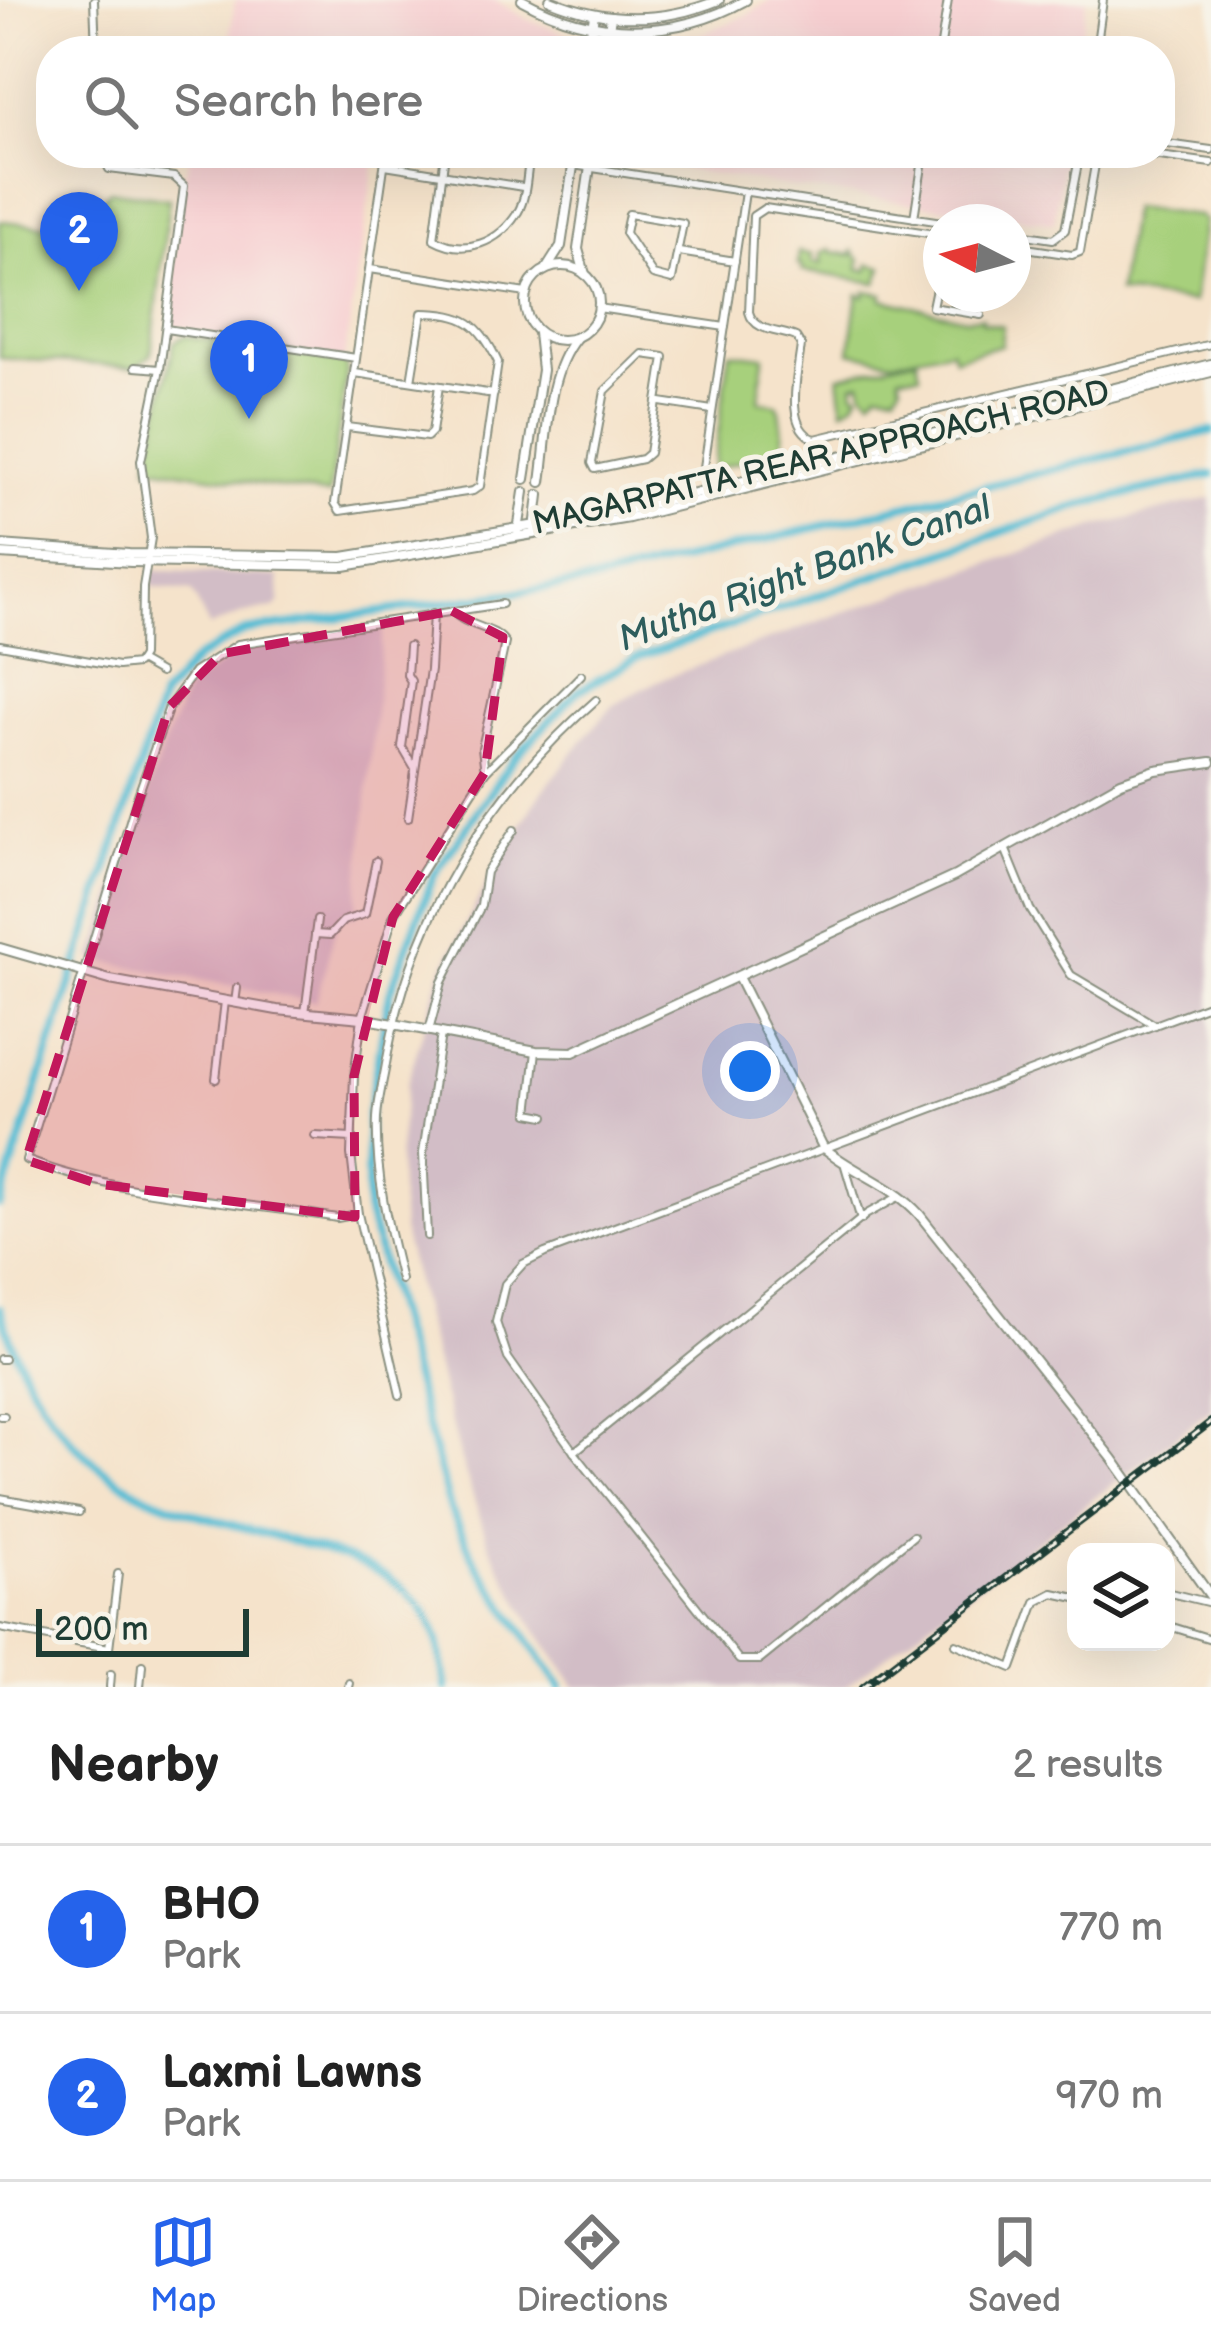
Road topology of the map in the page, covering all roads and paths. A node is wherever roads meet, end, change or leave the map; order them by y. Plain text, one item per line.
1 (94, 0) edge
2 (522, 0) edge
3 (550, 0) edge
4 (718, 0) edge
5 (746, 0) edge
6 (948, 0) edge
7 (1103, 0) edge
8 (595, 14) junction
9 (611, 16) junction
10 (592, 27) junction
11 (610, 29) junction
12 (96, 36) edge
13 (591, 36) edge
14 (609, 36) edge
15 (942, 36) edge
16 (1098, 36) edge
17 (1175, 144) edge
18 (1180, 145) junction
19 (1211, 150) edge
20 (1175, 158) edge
21 (1178, 158) junction
22 (1211, 163) edge
23 (109, 168) edge
24 (385, 168) edge
25 (404, 168) edge
26 (443, 168) edge
27 (527, 168) edge
28 (573, 168) edge
29 (590, 168) edge
30 (596, 168) edge
31 (922, 168) edge
32 (1077, 168) edge
33 (1094, 168) edge
34 (442, 174) junction
35 (524, 187) junction
36 (745, 191) junction
37 (914, 218) junction
38 (923, 219) edge
39 (923, 232) edge
40 (1031, 236) edge
41 (1031, 249) edge
42 (679, 252) junction
43 (734, 261) junction
44 (748, 263) junction
45 (546, 269) junction
46 (369, 272) junction
47 (586, 274) junction
48 (526, 292) junction
49 (598, 308) junction
50 (725, 327) junction
51 (166, 329) junction
52 (538, 331) junction
53 (577, 336) junction
54 (1211, 344) edge
55 (356, 358) junction
56 (135, 367) dead end
57 (1211, 368) edge
58 (160, 369) junction
59 (355, 373) junction
60 (411, 381) junction
61 (439, 386) junction
62 (494, 394) junction
63 (660, 402) junction
64 (712, 410) junction
65 (347, 428) junction
66 (703, 474) dead end
67 (526, 479) dead end
68 (541, 482) dead end
69 (524, 492) dead end
70 (539, 495) dead end
71 (535, 532) junction
72 (517, 534) junction
73 (0, 545) edge
74 (0, 554) edge
75 (146, 558) junction
76 (502, 604) dead end
77 (452, 611) junction
78 (433, 614) junction
79 (0, 645) edge
80 (409, 646) dead end
81 (139, 661) junction
82 (160, 673) dead end
83 (580, 675) dead end
84 (596, 700) dead end
85 (1211, 762) edge
86 (416, 772) junction
87 (485, 772) junction
88 (408, 818) dead end
89 (514, 830) dead end
90 (1005, 848) junction
91 (376, 861) dead end
92 (317, 920) dead end
93 (315, 934) junction
94 (0, 948) edge
95 (81, 974) junction
96 (738, 976) junction
97 (237, 988) dead end
98 (230, 1002) junction
99 (1211, 1004) edge
100 (305, 1013) junction
101 (366, 1019) junction
102 (1155, 1024) junction
103 (390, 1025) junction
104 (429, 1031) junction
105 (441, 1034) junction
106 (536, 1051) junction
107 (216, 1079) dead end
108 (545, 1116) dead end
109 (315, 1136) dead end
110 (352, 1138) junction
111 (823, 1147) junction
112 (845, 1166) junction
113 (900, 1196) junction
114 (358, 1214) junction
115 (861, 1220) junction
116 (427, 1236) dead end
117 (401, 1280) dead end
118 (400, 1395) dead end
119 (574, 1452) junction
120 (0, 1498) edge
121 (79, 1512) dead end
122 (913, 1536) dead end
123 (118, 1574) dead end
124 (1175, 1594) edge
125 (1067, 1596) edge
126 (1211, 1600) edge
127 (0, 1628) edge
128 (1175, 1628) edge
129 (1211, 1639) edge
130 (956, 1645) dead end
131 (142, 1665) dead end
132 (111, 1674) dead end
133 (110, 1687) edge
134 (140, 1687) edge

1 - 12 street
2 - 10 street
3 - 8 street
4 - 9 street
5 - 11 street
6 - 15 street
7 - 16 street
8 - 9 street
8 - 10 street
9 - 11 street
10 - 11 street
10 - 13 street
11 - 14 street
17 - 18 street
18 - 19 street
18 - 21 street
20 - 21 street
21 - 22 street
23 - 51 street
24 - 46 street
25 - 34 street
26 - 34 street
27 - 35 street
28 - 45 street
29 - 47 street
30 - 36 street
31 - 37 street
32 - 40 street
33 - 41 street
34 - 35 street
34 - 35 street
36 - 37 street
36 - 43 street
37 - 38 street
39 - 44 street
42 - 42 street
42 - 43 street
43 - 44 street
43 - 50 street
44 - 54 street
45 - 47 street
45 - 48 street
46 - 48 street
46 - 55 street
47 - 49 street
48 - 52 street
49 - 50 street
49 - 53 street
50 - 64 street
51 - 55 street
51 - 58 street
52 - 53 street
52 - 67 street
53 - 68 street
55 - 59 street
56 - 58 street
57 - 71 street, MAGARPATTA REAR APPROACH ROAD
58 - 75 street
59 - 60 street
59 - 65 street
60 - 61 street
60 - 62 street
61 - 62 street
61 - 65 street
62 - 65 street
63 - 63 street
63 - 64 street
64 - 66 street
69 - 72 street
70 - 71 street
71 - 72 street, MAGARPATTA REAR APPROACH ROAD
72 - 75 street, MAGARPATTA REAR APPROACH ROAD
73 - 75 street, MAGARPATTA REAR APPROACH ROAD
74 - 75 street, MAGARPATTA REAR APPROACH ROAD
75 - 81 street
76 - 77 street
77 - 78 street
77 - 87 street
78 - 86 street
78 - 95 street
79 - 81 street
80 - 86 street
81 - 82 street
83 - 87 street
84 - 103 street
85 - 90 street
86 - 88 street
87 - 101 street
89 - 104 street
90 - 96 street
90 - 102 street
91 - 93 street
92 - 93 street
93 - 100 street
94 - 95 street
95 - 98 street
95 - 114 street
96 - 106 street
96 - 111 street
97 - 98 street
98 - 100 street
98 - 107 street
99 - 102 street
100 - 101 street
101 - 103 street
101 - 110 street
102 - 111 street
103 - 104 street
103 - 117 street
104 - 105 street
105 - 106 street
105 - 116 street
106 - 108 street
109 - 110 street
110 - 114 street
111 - 112 street
111 - 119 street
112 - 113 street
112 - 115 street
113 - 115 street
113 - 126 street
114 - 118 street
115 - 119 street
119 - 122 street
120 - 121 street
123 - 127 street
124 - 126 street
125 - 130 street
128 - 129 street
131 - 134 street
132 - 133 street

